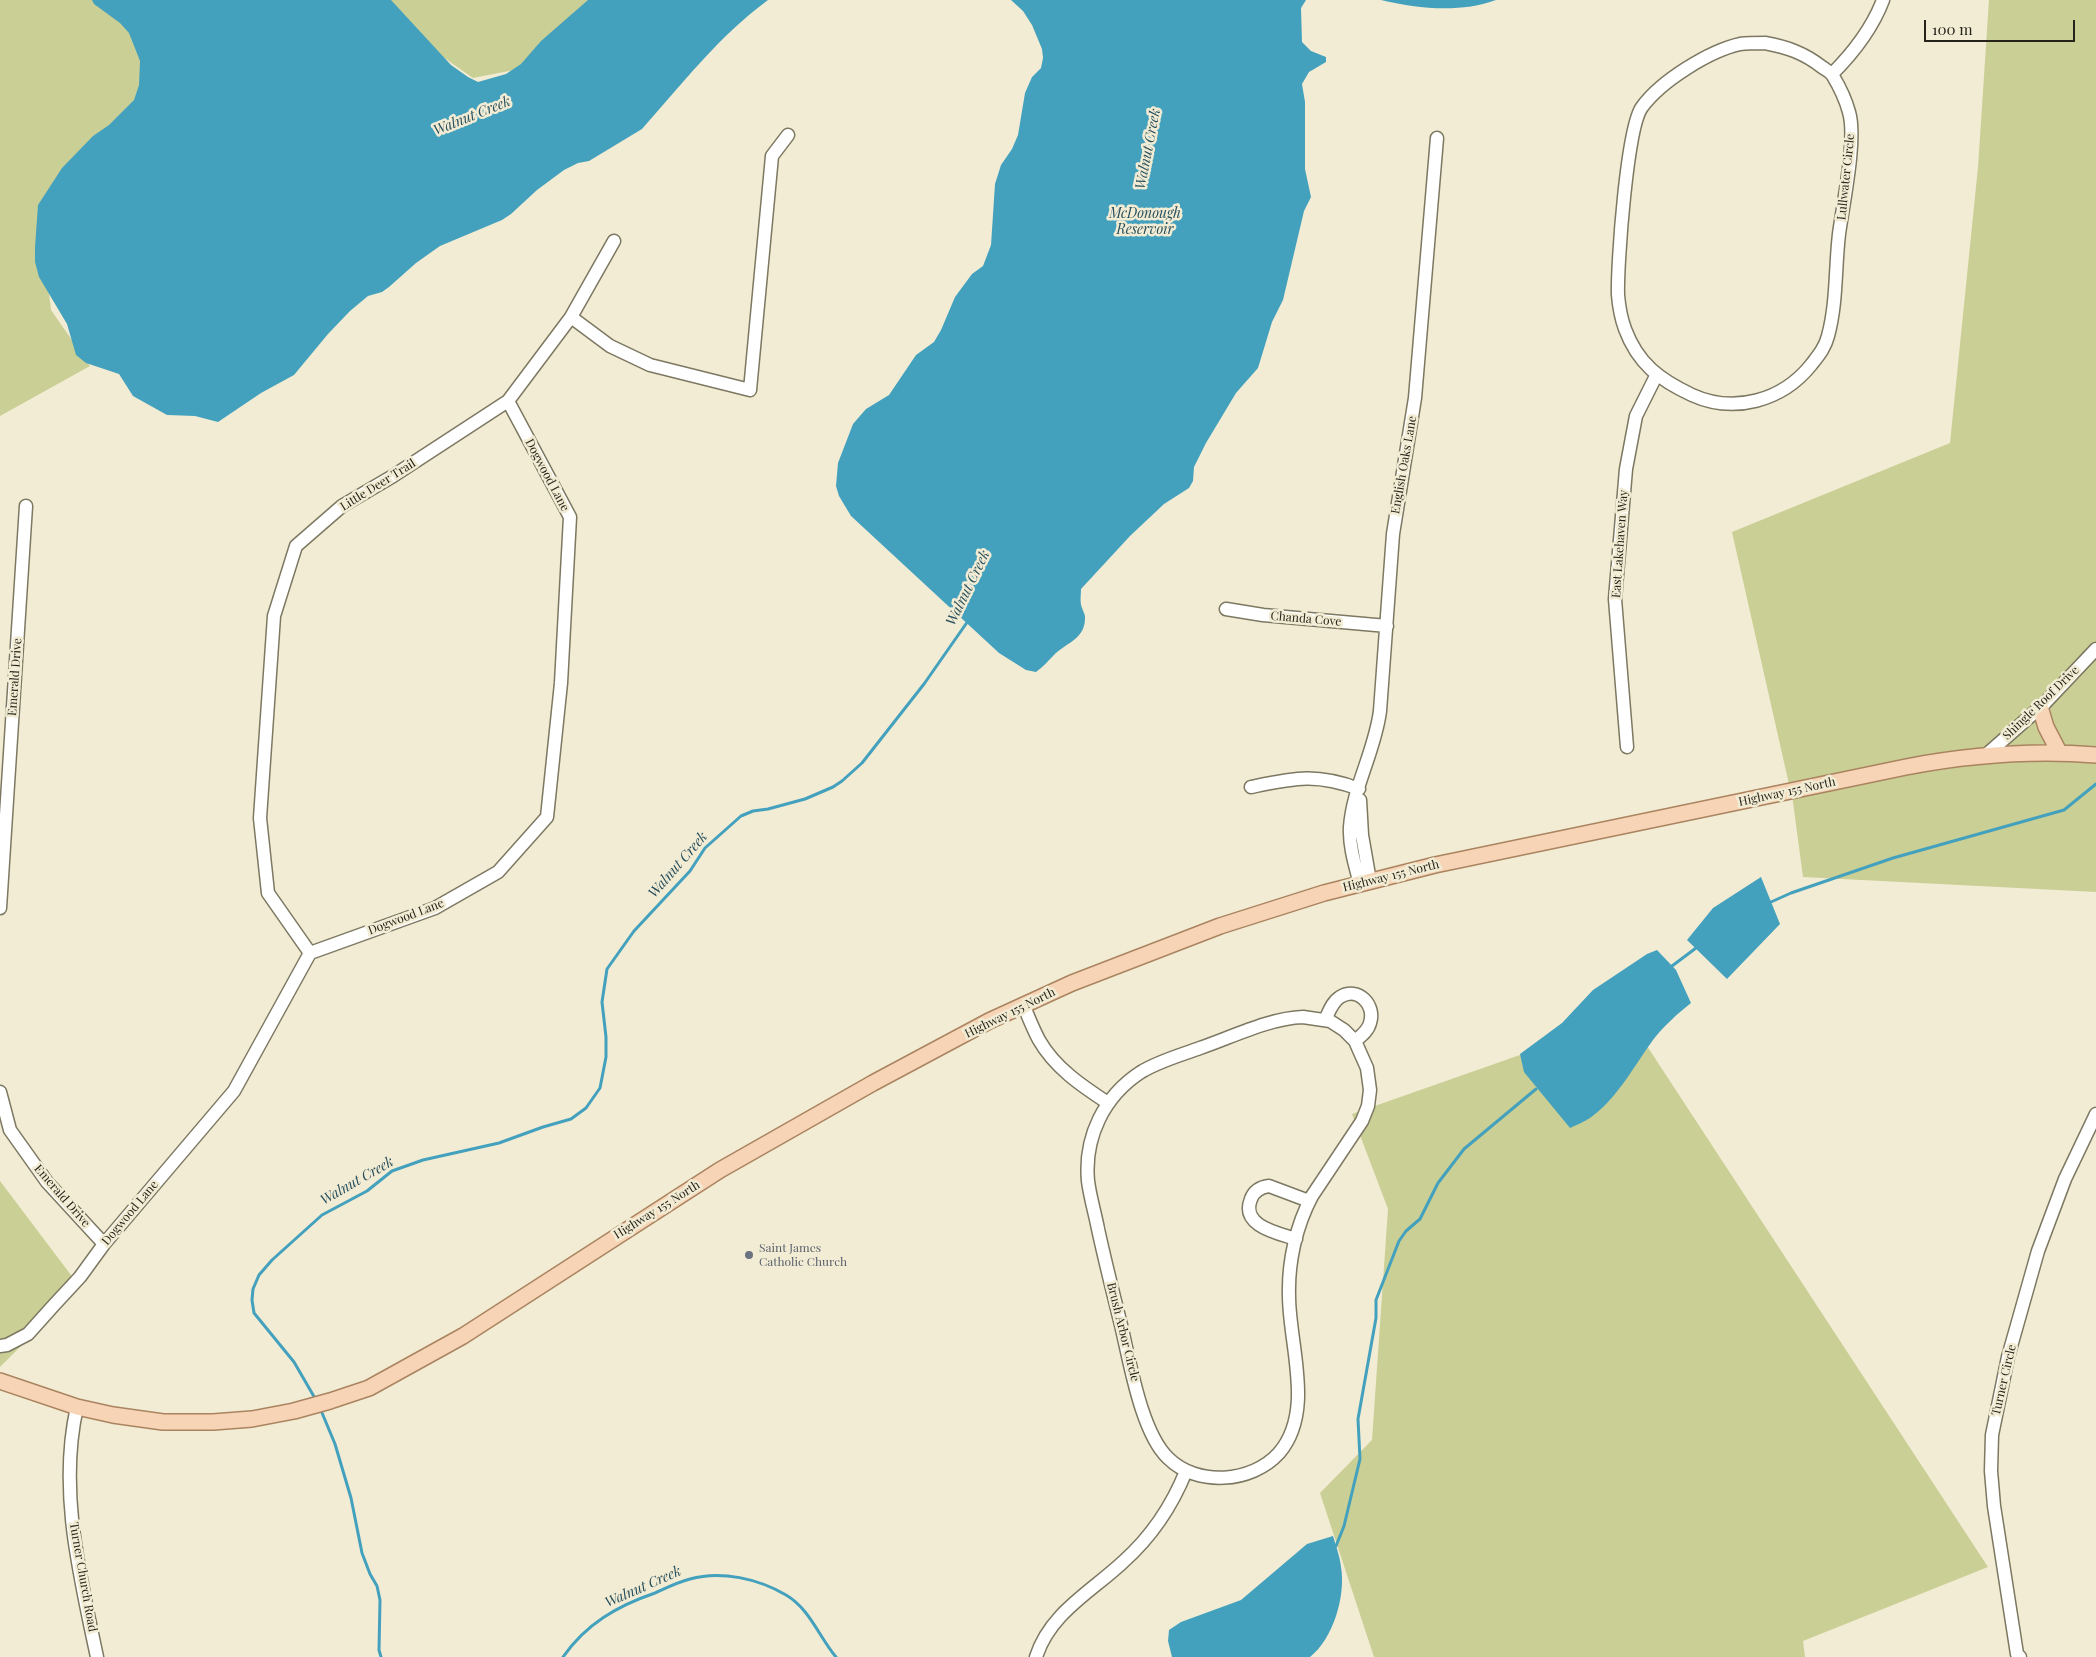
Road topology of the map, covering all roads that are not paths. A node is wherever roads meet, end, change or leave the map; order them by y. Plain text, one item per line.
1 (1883, 0) edge
2 (1832, 74) junction
3 (788, 135) dead end
4 (1437, 138) dead end
5 (614, 241) dead end
6 (571, 317) junction
7 (1656, 376) junction
8 (508, 401) junction
9 (26, 506) dead end
10 (1226, 610) dead end
11 (1387, 626) junction
12 (2096, 649) edge
13 (2040, 707) junction
14 (1627, 747) dead end
15 (2059, 752) junction
16 (1986, 755) junction
17 (2096, 755) edge
18 (1252, 787) dead end
19 (1359, 789) junction
20 (1365, 882) junction
21 (0, 908) edge
22 (310, 953) junction
23 (1023, 1004) junction
24 (1325, 1020) junction
25 (1355, 1041) junction
26 (0, 1092) edge
27 (1108, 1103) junction
28 (2096, 1114) edge
29 (1309, 1201) junction
30 (1296, 1239) junction
31 (104, 1244) junction
32 (0, 1346) edge
33 (0, 1381) edge
34 (77, 1407) junction
35 (1186, 1471) junction
36 (97, 1657) edge
37 (1036, 1657) edge
38 (2020, 1657) edge

1 - 2 street
2 - 7 street, Lullwater Circle
2 - 7 street, Lullwater Circle
3 - 6 street
4 - 11 street, English Oaks Lane
5 - 6 street, Little Deer Trail
6 - 8 street, Little Deer Trail
7 - 14 street, East Lakehaven Way
8 - 22 street, Little Deer Trail
8 - 22 street, Dogwood Lane
9 - 21 street, Emerald Drive
10 - 11 street, Chanda Cove
11 - 19 street, English Oaks Lane
12 - 13 street, Shingle Roof Drive
13 - 15 main road
13 - 16 street, Shingle Roof Drive
15 - 16 main road, Highway 155 North
15 - 17 main road, Highway 155 North
16 - 20 main road, Highway 155 North
18 - 19 street
19 - 20 street, English Oaks Lane
20 - 23 main road, Highway 155 North
22 - 31 street, Dogwood Lane
23 - 27 street
23 - 34 main road, Highway 155 North
24 - 25 street, Brush Arbor Circle
24 - 25 street
24 - 27 street, Brush Arbor Circle
25 - 29 street, Brush Arbor Circle
26 - 31 street, Emerald Drive
27 - 35 street, Brush Arbor Circle
28 - 38 street, Turner Circle
29 - 30 street, Brush Arbor Circle
29 - 30 street
30 - 35 street, Brush Arbor Circle
31 - 32 street, Dogwood Lane
33 - 34 main road, Highway 155 North
34 - 36 street, Turner Church Road
35 - 37 street

